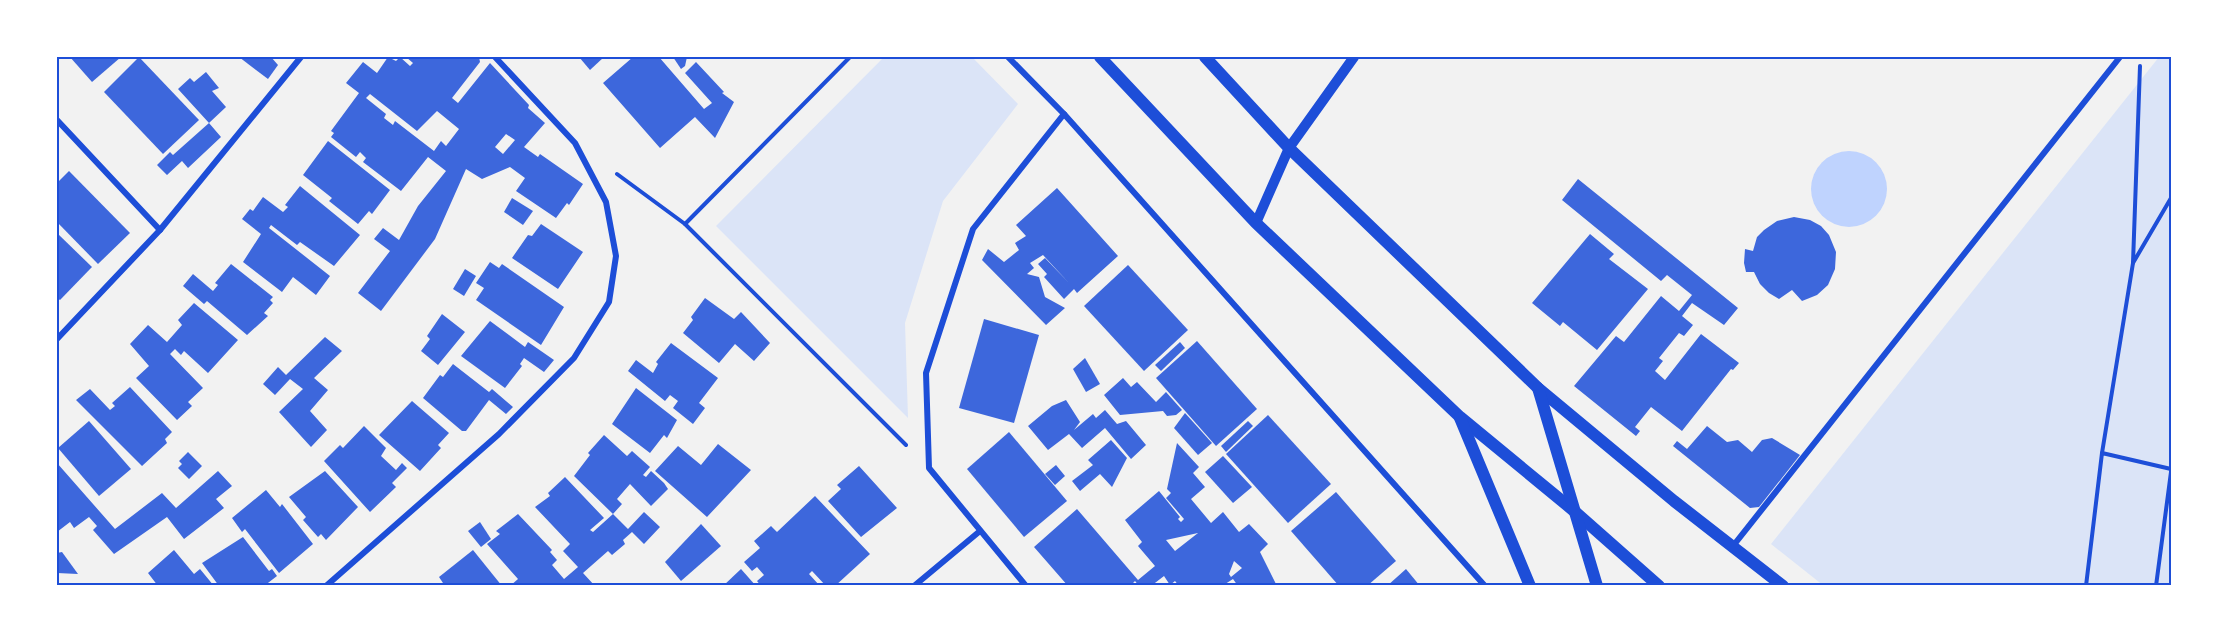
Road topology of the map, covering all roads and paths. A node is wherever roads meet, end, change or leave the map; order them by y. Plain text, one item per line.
1 (301, 57) edge
2 (495, 57) edge
3 (850, 57) edge
4 (1008, 57) edge
5 (1100, 57) edge
6 (1205, 57) edge
7 (1354, 57) edge
8 (2120, 57) edge
9 (2140, 57) edge
10 (1064, 114) junction
11 (57, 120) edge
12 (1289, 148) junction
13 (612, 170) dead end
14 (2171, 198) edge
15 (1256, 223) junction
16 (685, 224) junction
17 (160, 230) junction
18 (2133, 263) junction
19 (57, 339) edge
20 (1538, 388) junction
21 (1460, 417) junction
22 (2102, 453) junction
23 (929, 468) junction
24 (2171, 470) edge
25 (1573, 510) junction
26 (980, 531) junction
27 (1733, 546) junction
28 (326, 586) edge
29 (914, 586) edge
30 (1026, 586) edge
31 (1485, 586) edge
32 (1530, 586) edge
33 (1597, 586) edge
34 (1659, 586) edge
35 (1783, 586) edge
36 (2086, 586) edge
37 (2156, 586) edge

1 - 17 street
2 - 28 street
3 - 16 path
4 - 10 street
5 - 15 main road
6 - 12 main road
7 - 12 street
8 - 27 street
9 - 18 path
10 - 23 street
10 - 31 street
11 - 17 street
12 - 15 street
12 - 20 main road
13 - 16 path
14 - 18 path
15 - 21 main road
16 - 23 path
17 - 19 street
18 - 22 path
20 - 25 main road
20 - 27 main road
21 - 25 main road
21 - 32 main road
22 - 24 path
22 - 36 path
23 - 26 street
24 - 37 path
25 - 33 main road
25 - 34 main road
26 - 29 street
26 - 30 street
27 - 35 main road

